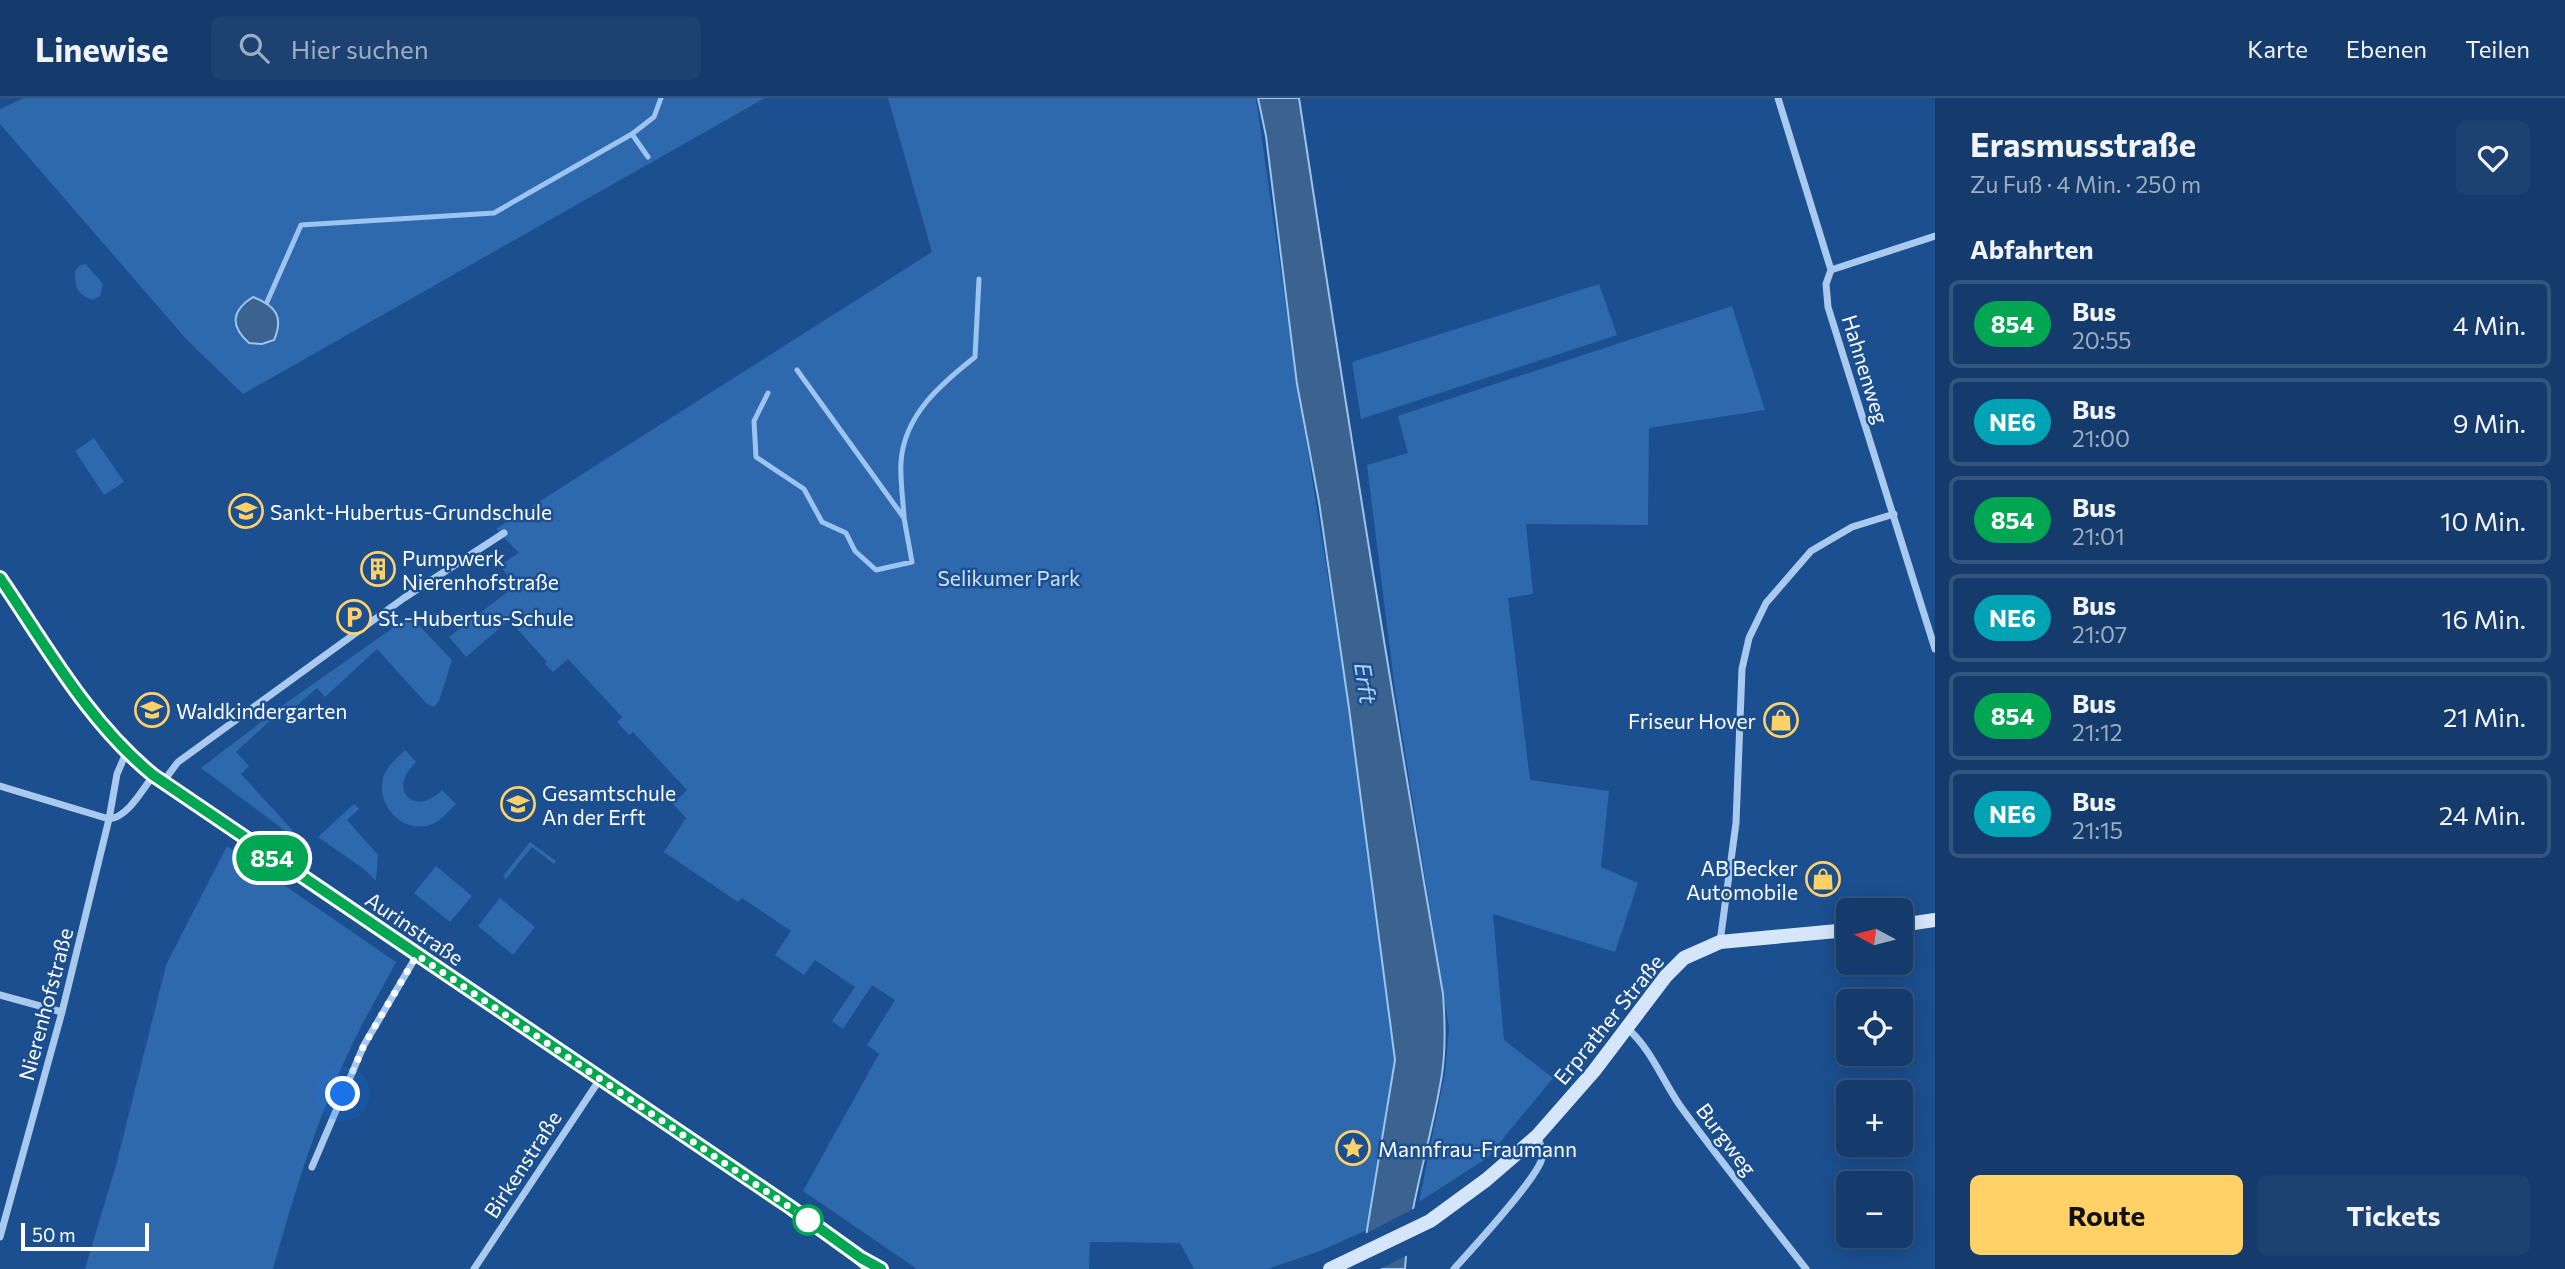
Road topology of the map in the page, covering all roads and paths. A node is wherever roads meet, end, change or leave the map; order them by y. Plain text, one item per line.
1 (1778, 98) edge
2 (1935, 236) edge
3 (1831, 270) junction
4 (1894, 514) junction
5 (504, 533) dead end
6 (0, 578) edge
7 (1935, 649) edge
8 (126, 753) junction
9 (158, 779) junction
10 (0, 786) edge
11 (109, 819) junction
12 (1935, 920) edge
13 (1913, 923) edge
14 (1836, 931) edge
15 (1720, 942) junction
16 (417, 955) junction
17 (0, 995) edge
18 (62, 1012) junction
19 (1626, 1027) junction
20 (600, 1079) junction
21 (1537, 1136) junction
22 (312, 1167) dead end
23 (0, 1237) edge
24 (861, 1258) junction
25 (474, 1269) edge
26 (872, 1269) edge
27 (881, 1269) edge
28 (1330, 1269) edge
29 (1454, 1269) edge
30 (1806, 1269) edge

1 - 3 street, Hahnenweg
2 - 3 street
3 - 4 street, Hahnenweg
4 - 7 street, Hahnenweg
4 - 15 street
5 - 9 street
6 - 8 main road, Aurinstraße
8 - 9 main road, Aurinstraße
8 - 11 street, Nierenhofstraße
9 - 11 street
9 - 16 main road, Aurinstraße
10 - 11 street
11 - 18 street, Nierenhofstraße
12 - 13 main road
14 - 15 main road, Erprather Straße
15 - 19 main road, Erprather Straße
16 - 20 main road, Aurinstraße
16 - 22 street
17 - 18 street
18 - 23 street, Nierenhofstraße
19 - 21 main road, Erprather Straße
19 - 30 street, Burgweg
20 - 24 main road, Aurinstraße
20 - 25 street, Birkenstraße
21 - 28 main road, Erprather Straße
21 - 29 street
24 - 26 main road, Aurinstraße
24 - 27 main road, Aurinstraße

